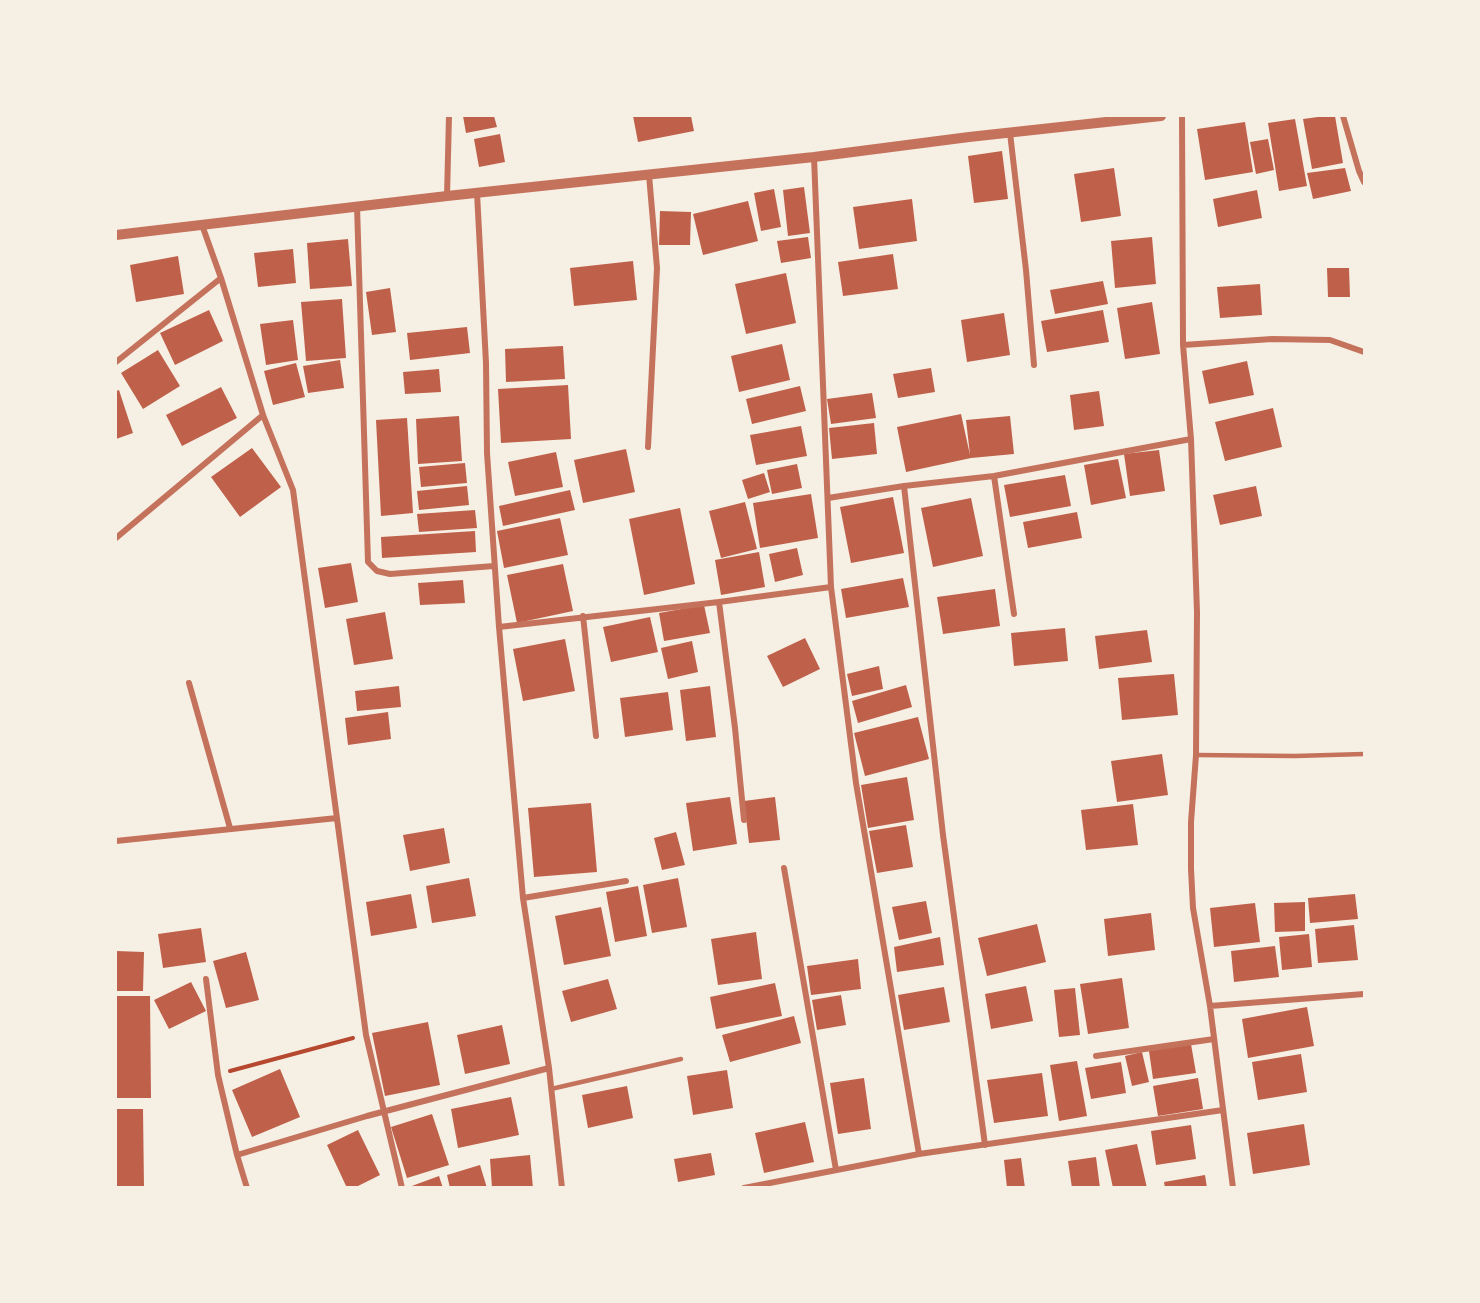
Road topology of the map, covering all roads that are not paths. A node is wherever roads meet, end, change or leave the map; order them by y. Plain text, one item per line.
1 (449, 116) edge
2 (1161, 116) edge
3 (1182, 116) edge
4 (1343, 116) edge
5 (1010, 133) junction
6 (814, 157) junction
7 (649, 175) junction
8 (1365, 182) edge
9 (477, 193) junction
10 (447, 196) junction
11 (357, 206) junction
12 (201, 224) junction
13 (116, 235) edge
14 (221, 278) junction
15 (1183, 345) junction
16 (1365, 352) edge
17 (116, 362) edge
18 (1034, 364) dead end
19 (263, 415) junction
20 (1191, 439) junction
21 (648, 447) dead end
22 (994, 476) junction
23 (904, 486) junction
24 (828, 498) junction
25 (116, 538) edge
26 (494, 566) junction
27 (831, 587) junction
28 (719, 602) junction
29 (1014, 614) dead end
30 (583, 616) junction
31 (499, 627) junction
32 (189, 683) dead end
33 (596, 736) dead end
34 (1365, 754) edge
35 (1196, 756) junction
36 (337, 818) junction
37 (744, 820) dead end
38 (230, 828) junction
39 (116, 841) edge
40 (784, 868) dead end
41 (626, 881) dead end
42 (523, 898) junction
43 (206, 979) dead end
44 (1365, 994) edge
45 (1210, 1006) junction
46 (1214, 1039) junction
47 (1096, 1056) dead end
48 (681, 1059) dead end
49 (549, 1068) junction
50 (551, 1089) junction
51 (1223, 1110) junction
52 (384, 1113) junction
53 (985, 1145) junction
54 (919, 1154) junction
55 (237, 1155) junction
56 (836, 1170) junction
57 (247, 1188) edge
58 (402, 1188) edge
59 (562, 1188) edge
60 (744, 1188) edge
61 (1233, 1188) edge

1 - 10 street
2 - 5 street
3 - 15 street
4 - 8 street
5 - 6 street
5 - 18 street
6 - 7 street
6 - 24 street
7 - 9 street
7 - 21 street
9 - 10 street
9 - 26 street
10 - 11 street
11 - 12 street
11 - 26 street
12 - 13 street
12 - 14 street
14 - 17 street
14 - 19 street
15 - 16 street
15 - 20 street
19 - 25 street
19 - 36 street
20 - 22 street
20 - 35 street
22 - 23 street
22 - 29 street
23 - 24 street
23 - 53 street
24 - 27 street
26 - 31 street
27 - 28 street
27 - 54 street
28 - 30 street
28 - 37 street
30 - 31 street
30 - 33 street
31 - 42 street
32 - 38 street
34 - 35 lane
35 - 45 street
36 - 38 street
36 - 52 street
38 - 39 street
40 - 56 street
41 - 42 street
42 - 49 street
43 - 55 street
44 - 45 street
45 - 46 street
46 - 47 street
46 - 51 street
48 - 50 lane
49 - 50 street
49 - 52 street
50 - 59 street
51 - 53 street
51 - 61 street
52 - 55 street
52 - 58 street
53 - 54 street
54 - 56 street
55 - 57 street
56 - 60 street

